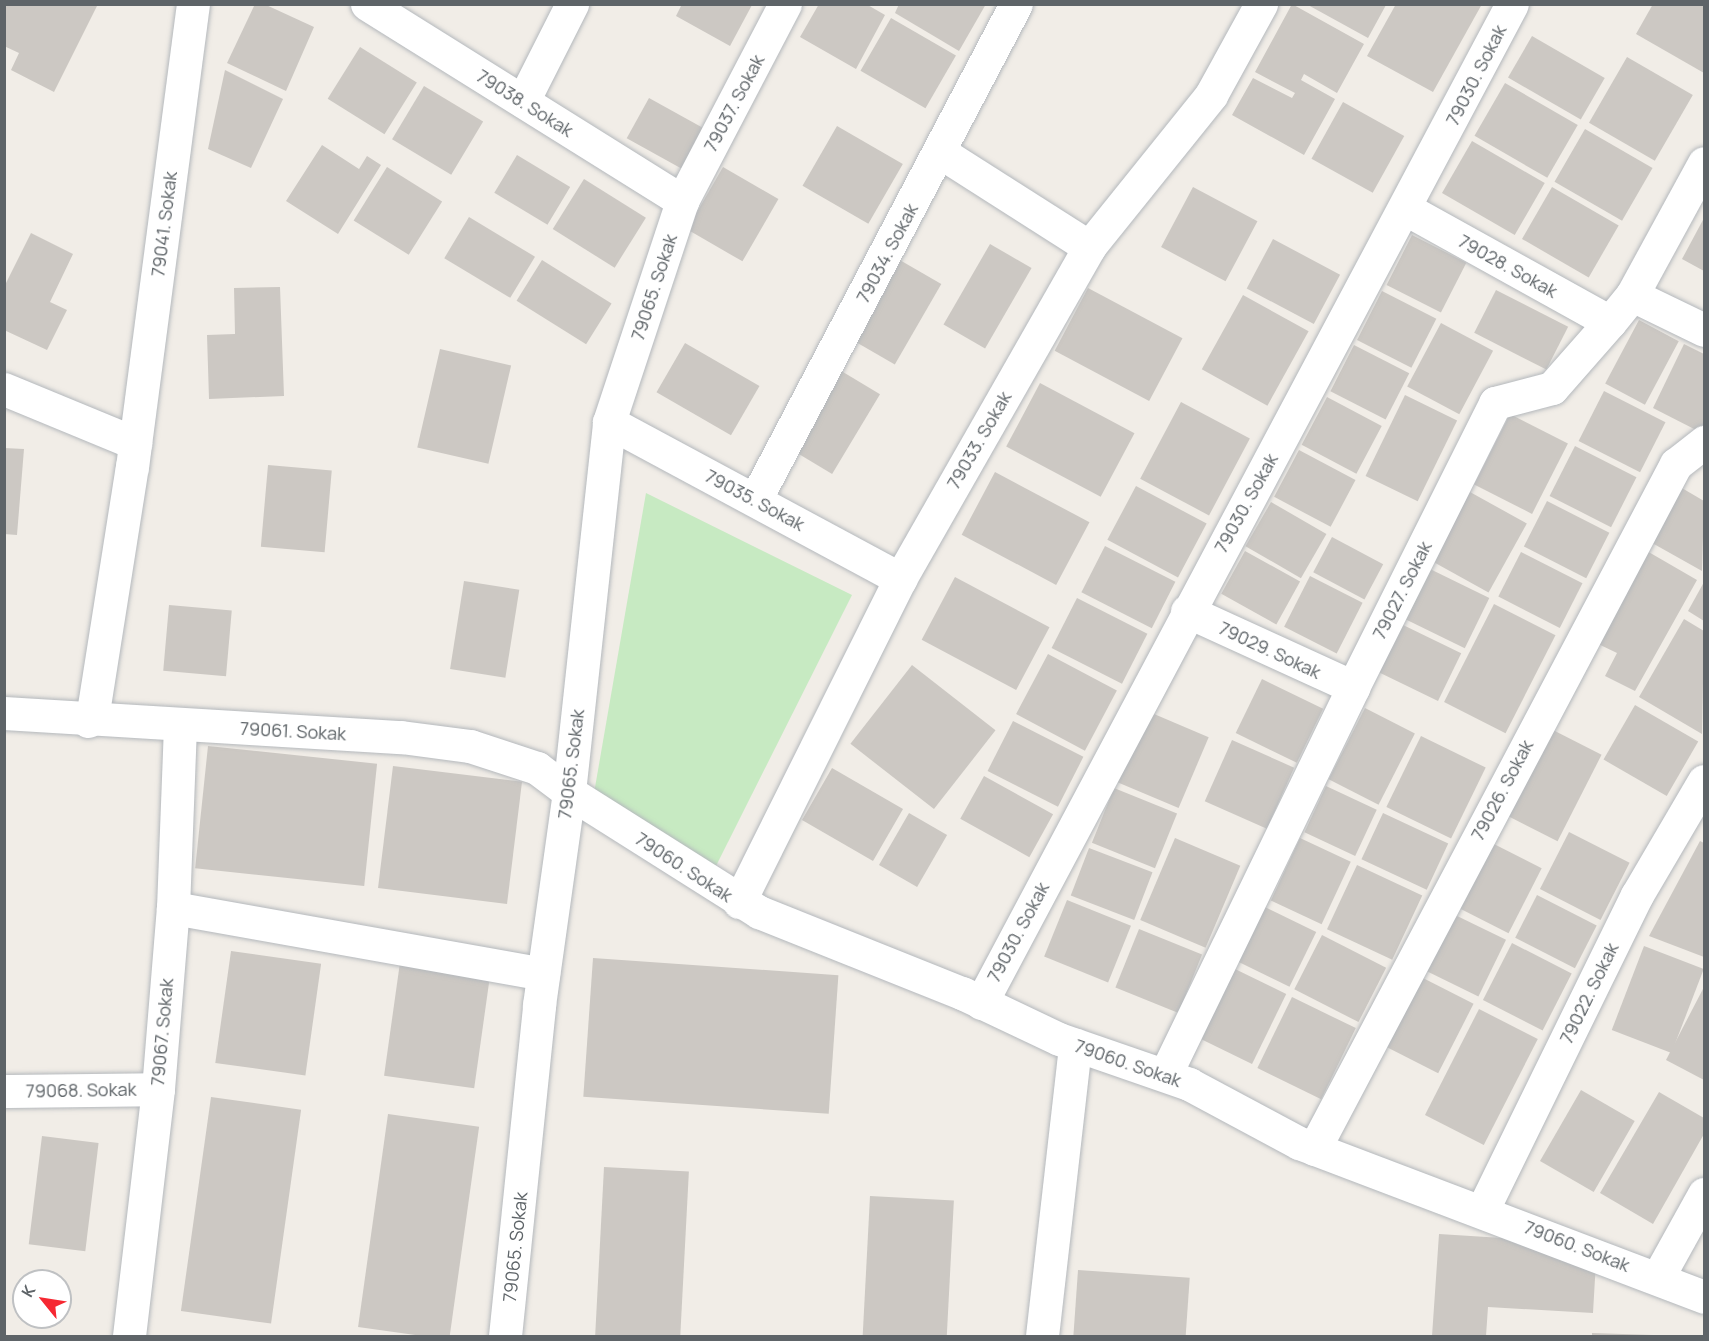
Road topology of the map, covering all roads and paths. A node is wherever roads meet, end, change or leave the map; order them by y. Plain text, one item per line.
1 (193, 4) edge
2 (367, 4) edge
3 (572, 4) edge
4 (785, 4) edge
5 (1016, 4) edge
6 (1261, 4) edge
7 (1512, 4) edge
8 (523, 101) junction
9 (940, 152) junction
10 (1704, 163) edge
11 (682, 201) junction
12 (1406, 209) junction
13 (1089, 247) junction
14 (1632, 295) junction
15 (1610, 322) junction
16 (1704, 330) edge
17 (4, 388) edge
18 (609, 422) junction
19 (1704, 442) edge
20 (135, 443) junction
21 (756, 500) junction
22 (900, 579) junction
23 (1187, 610) junction
24 (1353, 687) junction
25 (4, 713) edge
26 (88, 721) junction
27 (180, 725) junction
28 (1704, 781) edge
29 (569, 792) junction
30 (739, 902) junction
31 (173, 908) junction
32 (543, 974) junction
33 (981, 1003) junction
34 (1075, 1045) junction
35 (1165, 1075) junction
36 (158, 1089) junction
37 (4, 1091) edge
38 (1314, 1149) junction
39 (1704, 1194) edge
40 (1482, 1211) junction
41 (1658, 1277) junction
42 (1704, 1297) edge
43 (129, 1336) edge
44 (506, 1336) edge
45 (1042, 1336) edge

1 - 20 street, 79041. Sokak
2 - 8 street, 79038. Sokak
3 - 8 street
4 - 11 street, 79037. Sokak
5 - 9 street, 79034. Sokak
6 - 13 street, 79033. Sokak
7 - 12 street, 79030. Sokak
8 - 11 street, 79038. Sokak
9 - 13 street
9 - 21 street, 79034. Sokak
10 - 14 street, 79027. Sokak
11 - 18 street, 79065. Sokak
12 - 15 street, 79028. Sokak
12 - 23 street, 79030. Sokak
13 - 22 street, 79033. Sokak
14 - 15 street, 79027. Sokak
14 - 16 street
15 - 24 street, 79027. Sokak
17 - 20 street
18 - 21 street, 79035. Sokak
18 - 29 street, 79065. Sokak
19 - 38 street, 79026. Sokak
20 - 26 street, 79041. Sokak
21 - 22 street, 79035. Sokak
22 - 30 street, 79033. Sokak
23 - 24 street, 79029. Sokak
23 - 33 street, 79030. Sokak
24 - 35 street, 79027. Sokak
25 - 26 street, 79061. Sokak
26 - 27 street, 79061. Sokak
27 - 29 street, 79061. Sokak
27 - 31 street, 79067. Sokak
28 - 40 street, 79022. Sokak
29 - 30 street, 79060. Sokak
29 - 32 street, 79065. Sokak
30 - 33 street, 79060. Sokak
31 - 32 street
31 - 36 street, 79067. Sokak
32 - 44 street, 79065. Sokak
33 - 34 street, 79060. Sokak
34 - 35 street, 79060. Sokak
34 - 45 street
35 - 38 street, 79060. Sokak
36 - 37 street, 79068. Sokak
36 - 43 street, 79067. Sokak
38 - 40 street, 79060. Sokak
39 - 41 street
40 - 41 street, 79060. Sokak
41 - 42 street, 79060. Sokak

